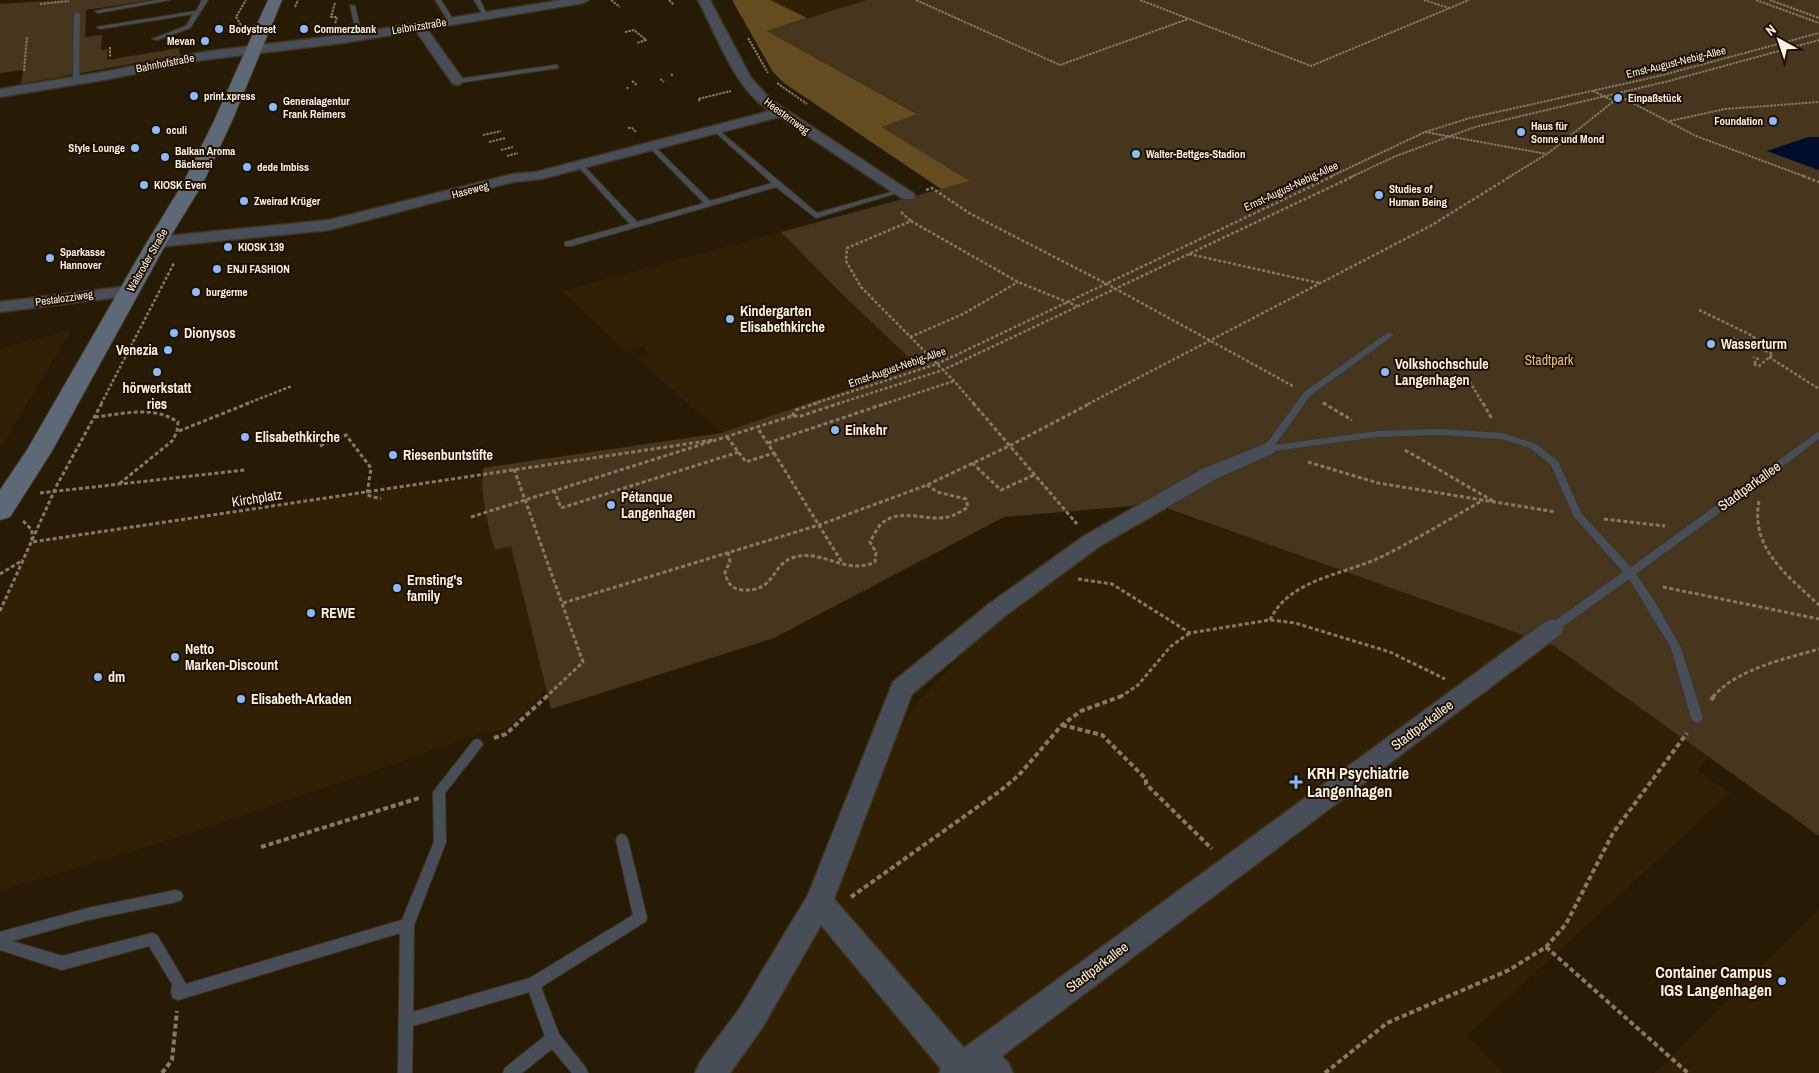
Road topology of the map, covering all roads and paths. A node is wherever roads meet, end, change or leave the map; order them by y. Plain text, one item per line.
1 (75, 0) edge
2 (167, 0) edge
3 (205, 0) edge
4 (276, 0) edge
5 (438, 0) edge
6 (477, 0) edge
7 (583, 0) edge
8 (611, 0) edge
9 (669, 0) edge
10 (704, 0) edge
11 (916, 0) edge
12 (1140, 0) edge
13 (1424, 0) edge
14 (1469, 0) edge
15 (1756, 0) edge
16 (1770, 0) edge
17 (40, 4) dead end
18 (674, 5) dead end
19 (352, 6) dead end
20 (620, 7) dead end
21 (1449, 8) junction
22 (98, 11) dead end
23 (197, 12) junction
24 (77, 14) dead end
25 (486, 16) junction
26 (1188, 18) junction
27 (1819, 18) edge
28 (451, 21) junction
29 (1819, 23) edge
30 (419, 26) junction
31 (100, 27) dead end
32 (625, 32) dead end
33 (745, 32) dead end
34 (1819, 34) edge
35 (360, 36) junction
36 (27, 37) dead end
37 (155, 38) dead end
38 (1819, 40) edge
39 (637, 43) dead end
40 (254, 50) junction
41 (556, 67) dead end
42 (24, 74) dead end
43 (660, 79) dead end
44 (76, 81) junction
45 (458, 81) joint
46 (632, 81) dead end
47 (664, 82) dead end
48 (637, 85) dead end
49 (751, 86) junction
50 (1593, 91) junction
51 (0, 93) edge
52 (1606, 96) junction
53 (700, 101) dead end
54 (1614, 102) junction
55 (1819, 102) edge
56 (808, 105) dead end
57 (779, 113) junction
58 (1670, 122) junction
59 (628, 128) dead end
60 (716, 130) junction
61 (501, 131) dead end
62 (635, 131) dead end
63 (1425, 132) junction
64 (483, 135) dead end
65 (1445, 136) junction
66 (506, 138) dead end
67 (489, 142) dead end
68 (513, 146) dead end
69 (651, 146) junction
70 (501, 150) dead end
71 (518, 153) dead end
72 (1547, 154) junction
73 (507, 156) dead end
74 (579, 164) junction
75 (1819, 182) edge
76 (924, 183) dead end
77 (777, 184) junction
78 (932, 188) junction
79 (904, 194) junction
80 (709, 204) junction
81 (635, 225) junction
82 (157, 242) junction
83 (568, 244) dead end
84 (1187, 253) junction
85 (1018, 282) junction
86 (1105, 283) junction
87 (1320, 283) junction
88 (1115, 288) junction
89 (129, 291) junction
90 (1068, 301) junction
91 (1077, 306) junction
92 (0, 307) edge
93 (1699, 310) dead end
94 (1390, 335) dead end
95 (910, 337) junction
96 (1732, 338) dead end
97 (1211, 340) junction
98 (1764, 350) junction
99 (1753, 357) dead end
100 (1769, 357) junction
101 (937, 364) junction
102 (943, 370) junction
103 (1467, 377) dead end
104 (954, 381) junction
105 (292, 386) dead end
106 (1819, 389) edge
107 (1307, 394) junction
108 (792, 416) junction
109 (95, 417) dead end
110 (757, 427) junction
111 (179, 431) junction
112 (1377, 434) junction
113 (1819, 434) edge
114 (1503, 436) junction
115 (725, 438) junction
116 (768, 443) junction
117 (320, 446) dead end
118 (1009, 446) junction
119 (1267, 450) junction
120 (739, 452) junction
121 (774, 453) junction
122 (972, 463) junction
123 (514, 469) junction
124 (246, 470) dead end
125 (1034, 475) junction
126 (1763, 477) junction
127 (118, 484) junction
128 (927, 485) junction
129 (554, 490) junction
130 (367, 491) junction
131 (53, 492) dead end
132 (380, 498) dead end
133 (1484, 499) junction
134 (525, 500) junction
135 (1494, 501) junction
136 (0, 511) edge
137 (1576, 515) junction
138 (472, 517) dead end
139 (819, 525) junction
140 (1690, 529) junction
141 (32, 542) dead end
142 (1092, 542) junction
143 (728, 552) junction
144 (24, 559) dead end
145 (844, 564) junction
146 (1630, 573) junction
147 (0, 574) edge
148 (1044, 575) junction
149 (8, 594) dead end
150 (0, 595) edge
151 (563, 603) junction
152 (1819, 605) edge
153 (1819, 619) edge
154 (1270, 620) junction
155 (1553, 628) joint
156 (1190, 633) junction
157 (1819, 649) edge
158 (1468, 690) junction
159 (1697, 718) junction
160 (1062, 725) junction
161 (476, 744) joint
162 (439, 792) junction
163 (622, 840) dead end
164 (261, 847) dead end
165 (1230, 868) junction
166 (176, 896) dead end
167 (823, 907) junction
168 (407, 925) junction
169 (0, 938) edge
170 (0, 944) edge
171 (1546, 946) junction
172 (533, 984) junction
173 (178, 993) junction
174 (405, 1021) junction
175 (553, 1039) junction
176 (973, 1067) edge
177 (162, 1073) edge
178 (405, 1073) edge
179 (510, 1073) edge
180 (581, 1073) edge
181 (711, 1073) edge
182 (1325, 1073) edge
183 (1688, 1073) edge

1 - 17 path
2 - 22 lane
3 - 23 lane
4 - 40 street, Walsroder Straße
5 - 28 lane
6 - 25 lane
7 - 25 street, Leibnizstraße
8 - 20 path
9 - 18 path
10 - 49 street, Heesternweg
11 - 26 path
12 - 26 path
13 - 21 path
14 - 21 path
15 - 29 path
16 - 27 path
19 - 35 lane
21 - 26 path
23 - 31 lane
23 - 37 lane
24 - 44 lane
25 - 28 street, Leibnizstraße
28 - 30 street, Leibnizstraße
30 - 35 street, Leibnizstraße
30 - 45 street
32 - 39 path
33 - 56 path
34 - 50 path, Ernst-August-Nebig-Allee
35 - 40 street, Leibnizstraße
36 - 42 path
38 - 52 path
40 - 44 street, Bahnhofstraße
40 - 82 street, Walsroder Straße
41 - 45 lane
43 - 47 path
44 - 51 street, Bahnhofstraße
46 - 48 path
49 - 53 path
49 - 57 street, Heesternweg
50 - 52 path
50 - 63 path, Ernst-August-Nebig-Allee
52 - 54 path
52 - 65 path
54 - 58 path
54 - 72 path
55 - 58 path
57 - 60 street, Haseweg
57 - 79 street, Heesternweg
58 - 75 path
59 - 62 path
60 - 69 street, Haseweg
60 - 77 lane
61 - 64 path
63 - 65 path
63 - 86 path, Ernst-August-Nebig-Allee
65 - 72 path
65 - 84 path
66 - 67 path
68 - 70 path
69 - 74 street, Haseweg
69 - 80 lane
71 - 73 path
72 - 87 path
74 - 81 lane
74 - 82 street, Haseweg
76 - 78 path
77 - 79 lane
77 - 80 lane
78 - 79 path
78 - 86 path
80 - 81 lane
81 - 83 lane
82 - 89 street, Walsroder Straße
84 - 87 path
84 - 88 path
85 - 90 path
85 - 95 path
85 - 95 path
86 - 88 path
86 - 90 path, Ernst-August-Nebig-Allee
87 - 97 path
88 - 91 path
88 - 97 path
89 - 92 street, Pestalozziweg
89 - 136 street, Walsroder Straße
90 - 91 path
90 - 101 path, Ernst-August-Nebig-Allee
91 - 102 path
93 - 98 path
94 - 107 lane
95 - 101 path
96 - 98 path
97 - 107 path
97 - 118 path
98 - 100 path
99 - 100 path
100 - 106 path
101 - 102 path
101 - 108 path, Ernst-August-Nebig-Allee
102 - 104 path
102 - 108 path
103 - 114 path
104 - 116 path
104 - 118 path
105 - 111 path
107 - 112 path
107 - 119 lane
108 - 110 path
109 - 111 path
110 - 115 path
110 - 116 path
111 - 127 path
112 - 114 lane
112 - 119 lane
112 - 135 path
113 - 126 lane, Stadtparkallee
114 - 137 lane
115 - 120 path
115 - 123 path, Kirchplatz
115 - 129 path
116 - 121 path
117 - 130 path
118 - 122 path
118 - 125 path
119 - 133 path
119 - 142 street
120 - 121 path
120 - 129 path
121 - 139 path
122 - 125 path
122 - 128 path
123 - 130 path, Kirchplatz
123 - 134 path
124 - 127 path
125 - 142 path
126 - 140 lane, Stadtparkallee
126 - 152 path
127 - 131 path
128 - 139 path
128 - 145 path
129 - 134 path
130 - 132 path
130 - 141 path, Kirchplatz
133 - 135 path
133 - 154 path
134 - 138 path
134 - 151 path
135 - 137 path
137 - 140 path
137 - 146 lane
139 - 143 path
139 - 145 path
140 - 146 lane, Stadtparkallee
142 - 148 street
143 - 145 path
143 - 151 path
144 - 147 path
146 - 153 path
146 - 155 lane, Stadtparkallee
146 - 159 lane
148 - 156 path
148 - 167 street
149 - 150 path
151 - 161 path
154 - 156 path
154 - 158 path
155 - 158 street, Stadtparkallee
156 - 160 path
157 - 159 path
158 - 165 street, Stadtparkallee
159 - 171 path
160 - 165 path
160 - 167 path
161 - 162 lane
162 - 164 path
162 - 168 lane
163 - 172 lane
165 - 176 street, Stadtparkallee
166 - 169 lane
167 - 176 street
167 - 181 street
168 - 173 lane
168 - 174 lane
170 - 173 lane
171 - 182 path
171 - 183 path
172 - 174 lane
172 - 175 lane
173 - 177 path
174 - 178 lane
175 - 179 lane
175 - 180 lane

